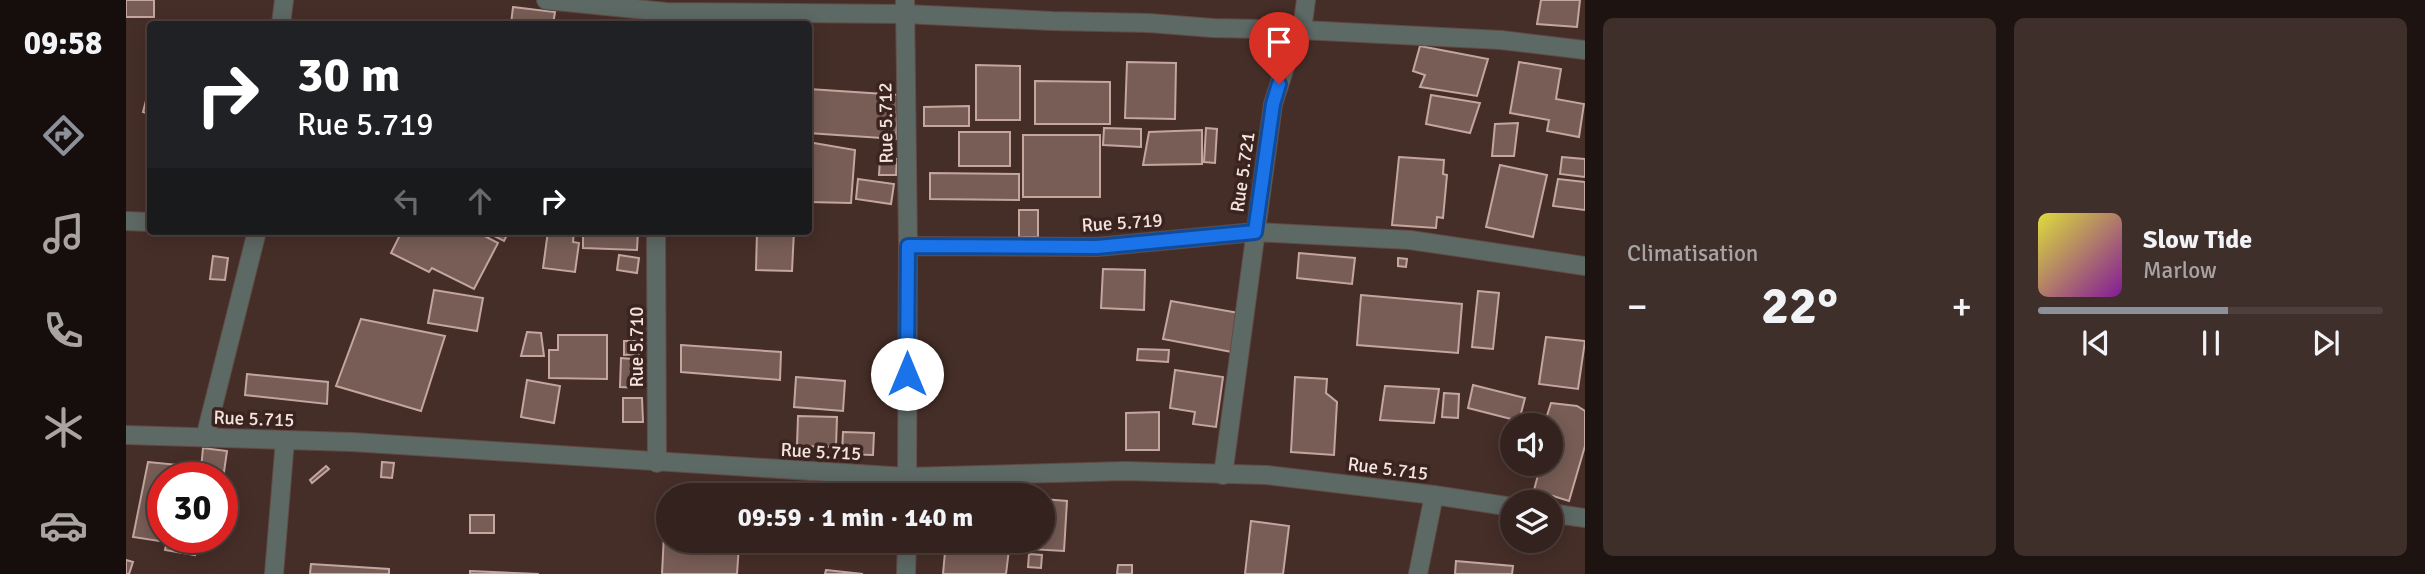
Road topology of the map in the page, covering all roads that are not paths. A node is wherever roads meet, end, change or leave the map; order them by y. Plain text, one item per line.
1 (284, 0) edge
2 (546, 0) edge
3 (1306, 0) edge
4 (905, 7) edge
5 (666, 12) edge
6 (281, 21) edge
7 (1302, 30) junction
8 (1585, 50) edge
9 (126, 221) edge
10 (147, 222) edge
11 (1255, 232) junction
12 (256, 235) edge
13 (656, 235) edge
14 (908, 246) junction
15 (1585, 266) edge
16 (126, 435) edge
17 (205, 438) junction
18 (285, 440) junction
19 (657, 463) junction
20 (1223, 475) junction
21 (874, 483) edge
22 (907, 483) edge
23 (951, 483) edge
24 (1434, 495) junction
25 (1500, 505) edge
26 (1563, 515) edge
27 (1585, 518) edge
28 (907, 553) edge
29 (274, 574) edge
30 (906, 574) edge
31 (1418, 574) edge

1 - 6 street
2 - 5 street
3 - 7 street, Rue 5.721
4 - 5 street
4 - 7 street
4 - 14 street, Rue 5.712
7 - 8 street
7 - 11 street, Rue 5.721
9 - 10 street
11 - 14 street, Rue 5.719
11 - 15 street, Rue 5.719
11 - 20 street, Rue 5.721
12 - 17 street
13 - 19 street, Rue 5.710
14 - 22 street
16 - 17 street, Rue 5.715
17 - 18 street, Rue 5.715
18 - 19 street, Rue 5.715
18 - 29 street
19 - 21 street, Rue 5.715
20 - 23 street, Rue 5.715
20 - 24 street, Rue 5.715
24 - 25 street, Rue 5.715
24 - 31 street
26 - 27 street
28 - 30 street

